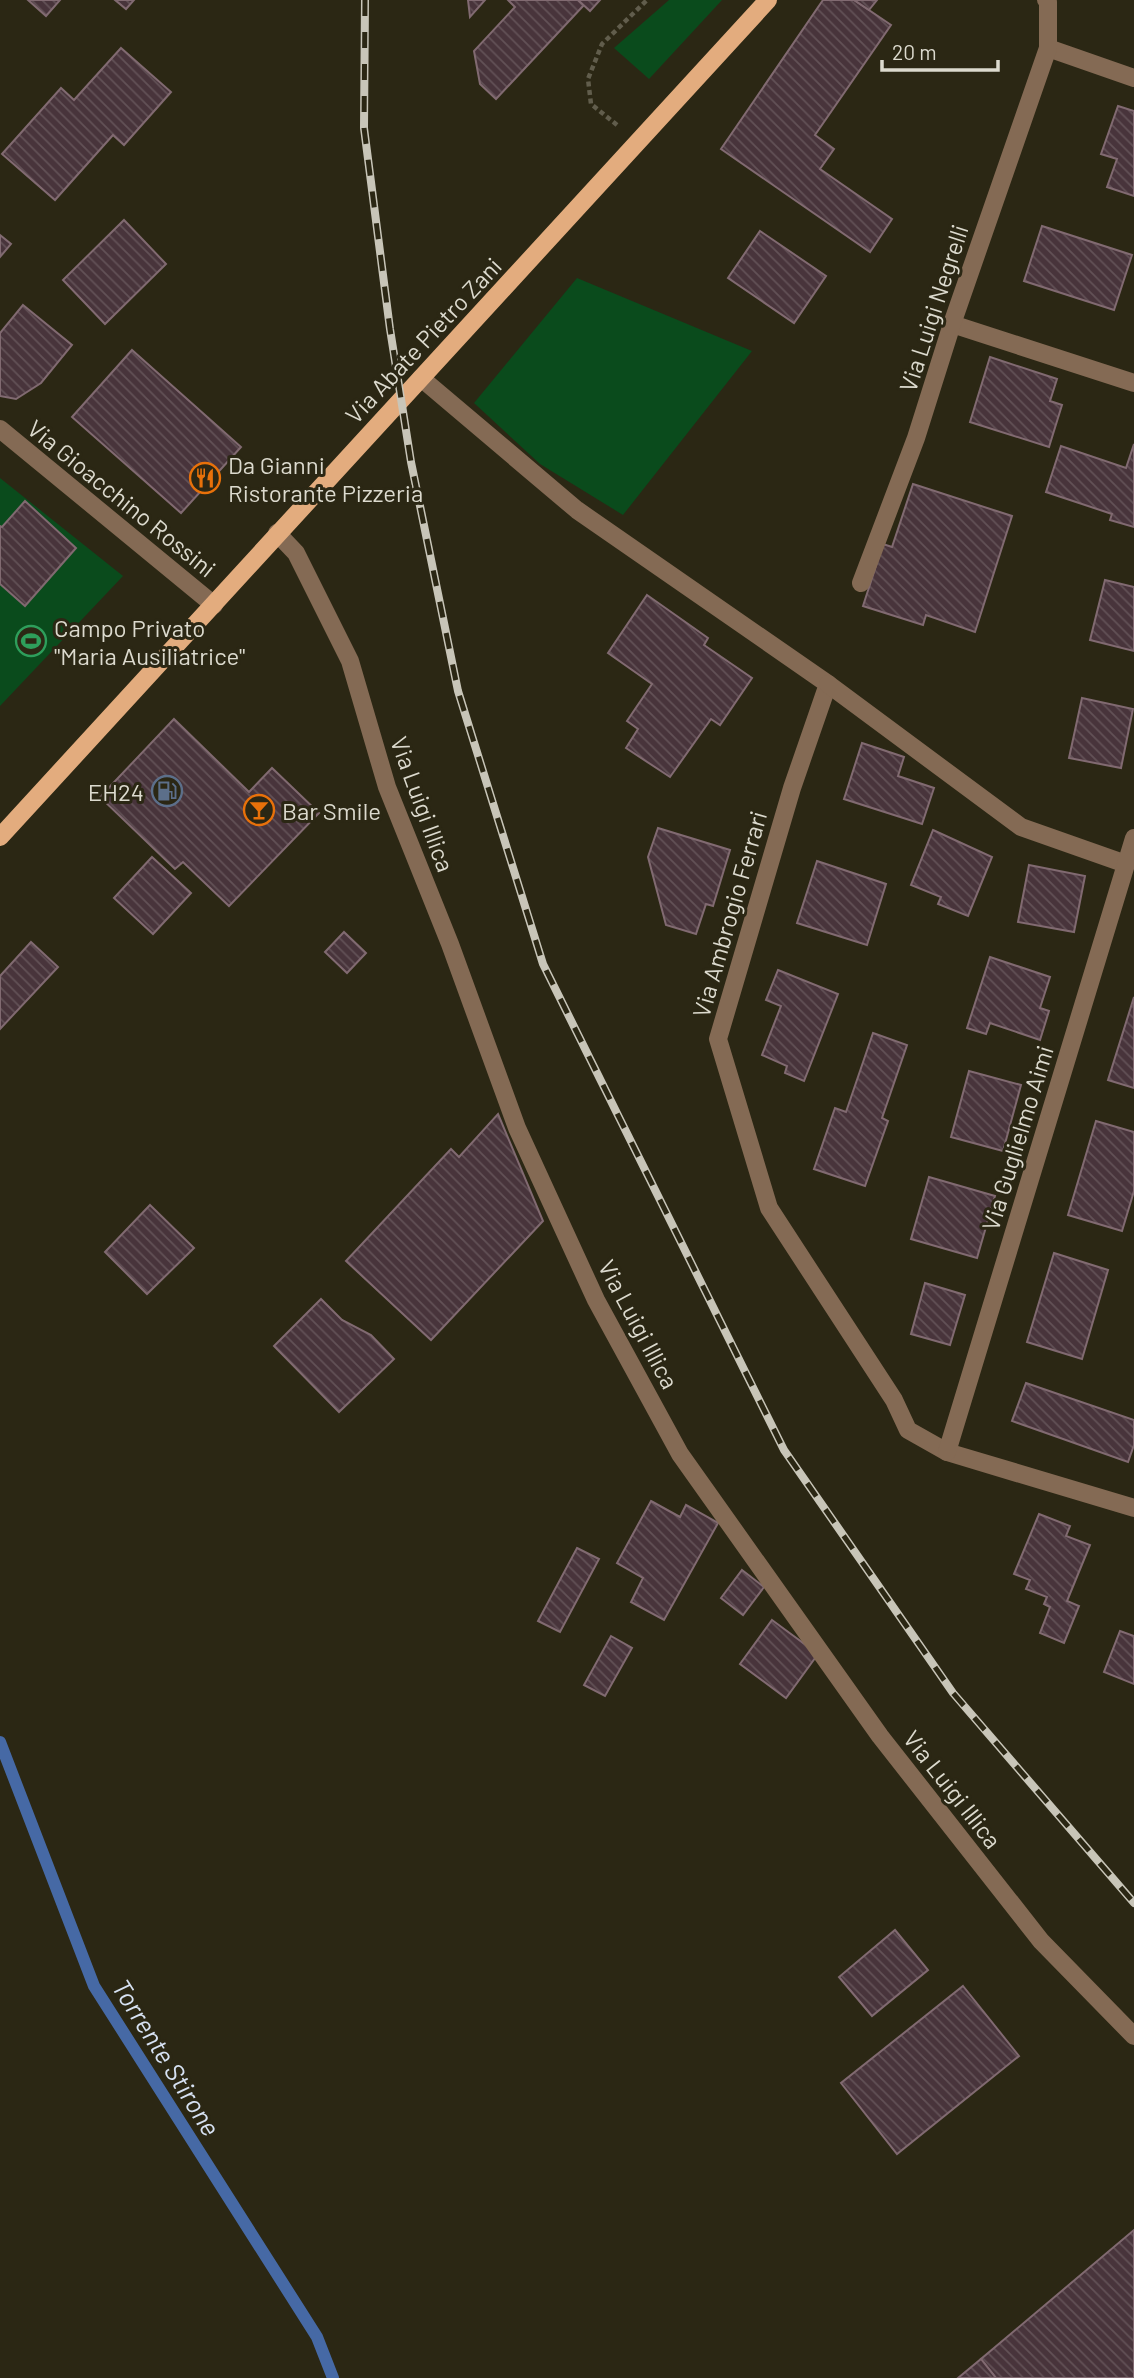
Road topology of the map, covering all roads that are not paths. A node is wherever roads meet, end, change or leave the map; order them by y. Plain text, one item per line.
1 (768, 0) edge
2 (1046, 0) edge
3 (1048, 48) junction
4 (1134, 78) edge
5 (952, 324) junction
6 (421, 378) junction
7 (1134, 383) edge
8 (0, 429) edge
9 (277, 533) junction
10 (861, 583) dead end
11 (214, 604) junction
12 (828, 684) junction
13 (0, 837) edge
14 (1134, 838) edge
15 (1126, 864) junction
16 (947, 1452) junction
17 (1134, 1508) edge
18 (1134, 2036) edge

1 - 6 main road, Via Abate Pietro Zani
2 - 3 street, Via Luigi Negrelli
3 - 4 street
3 - 5 street, Via Luigi Negrelli
5 - 7 street
5 - 10 street, Via Luigi Negrelli
6 - 9 main road, Via Abate Pietro Zani
6 - 12 street
8 - 11 street, Via Gioacchino Rossini
9 - 11 main road, Via Abate Pietro Zani
9 - 18 street, Via Luigi Illica
11 - 13 main road, Via Abate Pietro Zani
12 - 15 street
12 - 16 street, Via Ambrogio Ferrari
14 - 15 street, Via Guglielmo Aimi
15 - 16 street, Via Guglielmo Aimi
16 - 17 street, Via Ambrogio Ferrari

